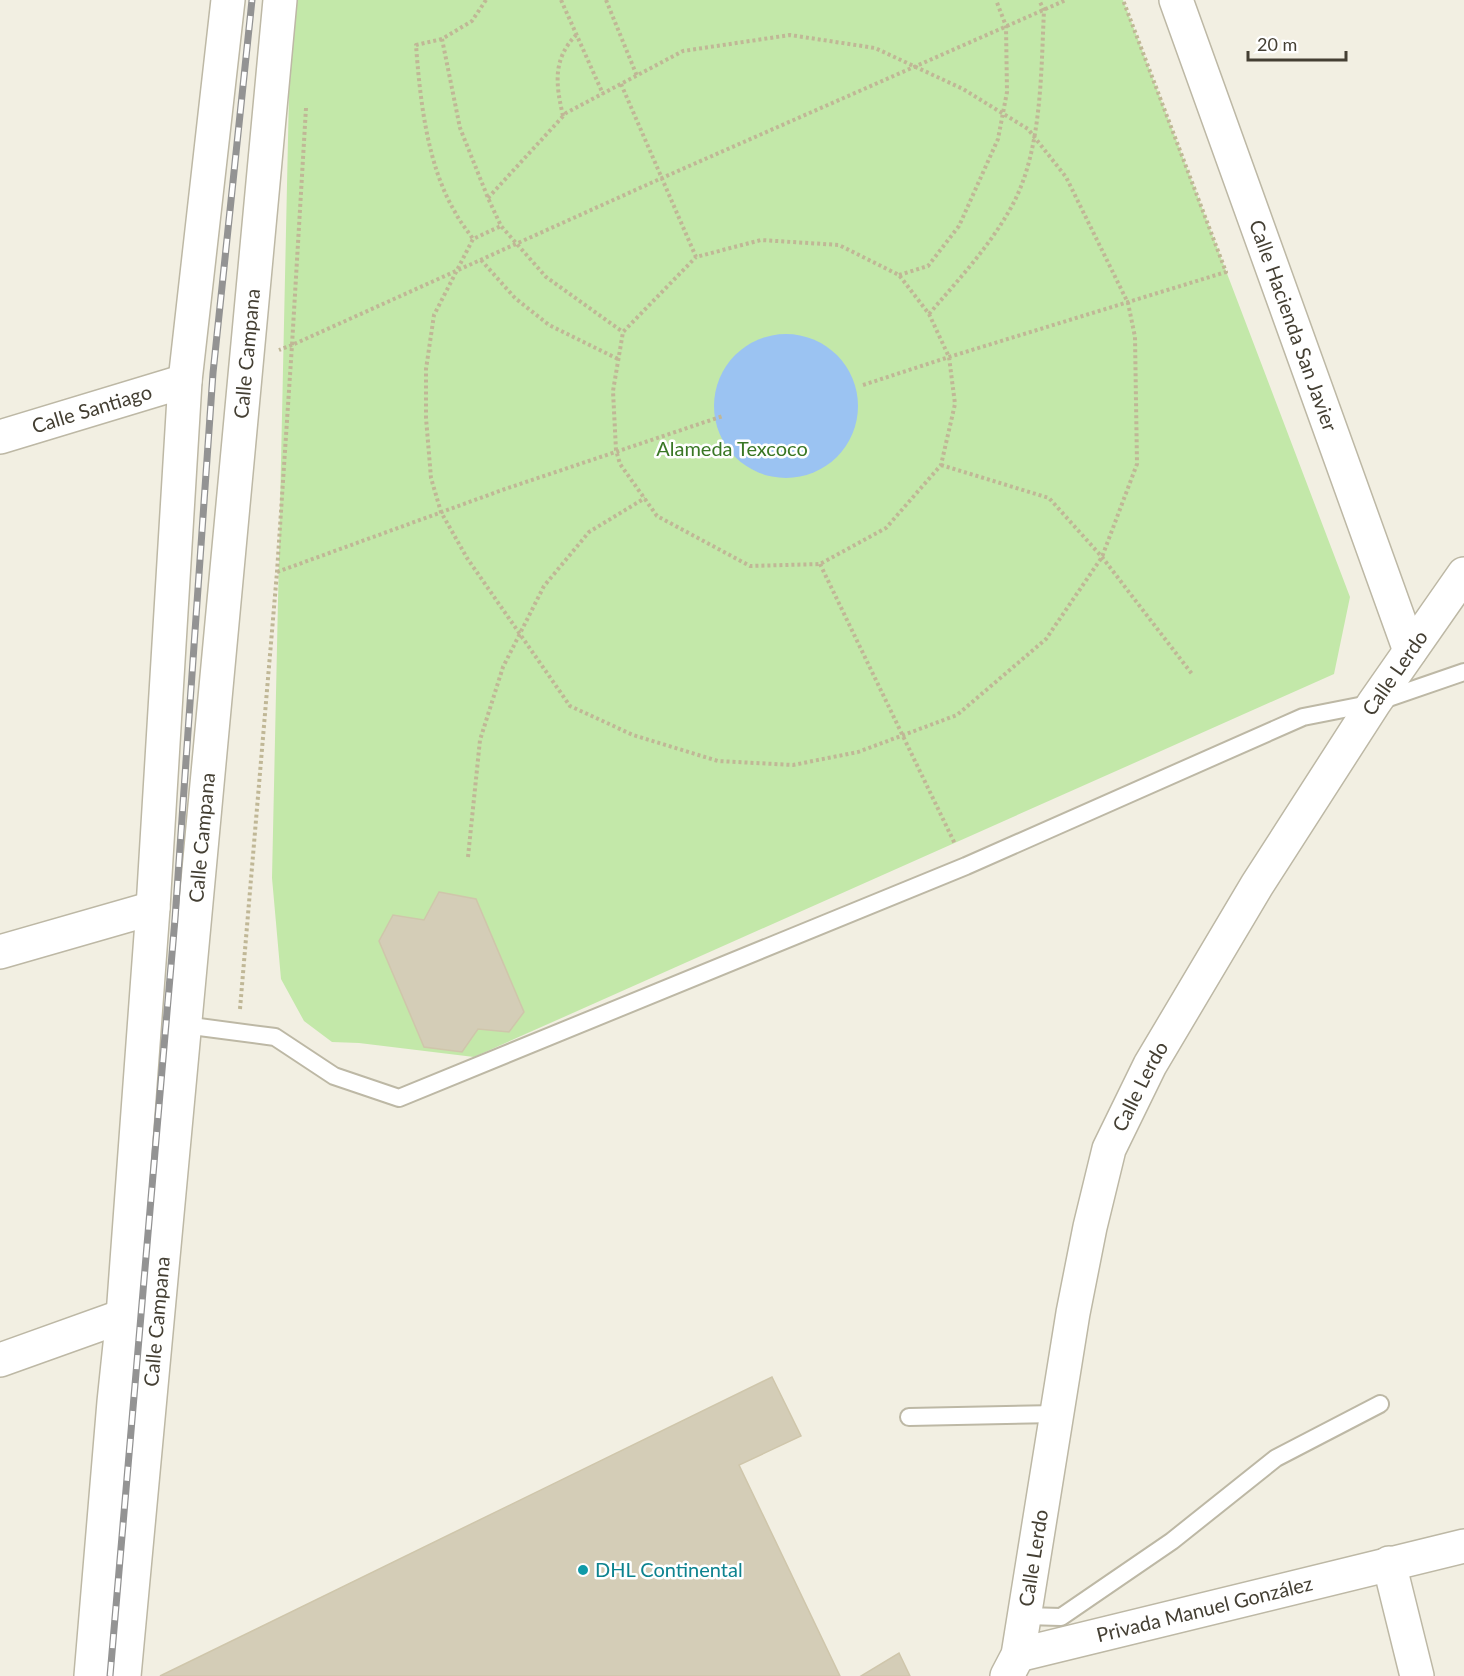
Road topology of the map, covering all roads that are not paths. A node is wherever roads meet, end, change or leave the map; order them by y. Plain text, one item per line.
1 (228, 0) edge
2 (280, 0) edge
3 (1176, 0) edge
4 (185, 381) junction
5 (0, 437) edge
6 (1464, 574) edge
7 (1410, 651) junction
8 (1464, 672) edge
9 (1374, 703) junction
10 (153, 908) junction
11 (0, 952) edge
12 (184, 1025) junction
13 (123, 1316) junction
14 (0, 1360) edge
15 (1380, 1404) dead end
16 (1057, 1414) junction
17 (909, 1418) dead end
18 (1464, 1546) edge
19 (1389, 1563) junction
20 (1025, 1616) junction
21 (1013, 1665) edge
22 (91, 1676) edge
23 (124, 1676) edge
24 (1417, 1676) edge

1 - 4 street, Calle Campana
2 - 12 street, Calle Campana
3 - 7 street, Calle Hacienda San Javier
4 - 5 street, Calle Santiago
4 - 10 street, Calle Campana
6 - 7 street, Calle Lerdo
7 - 9 street, Calle Lerdo
8 - 9 lane
9 - 12 lane
9 - 16 street, Calle Lerdo
10 - 11 street
10 - 13 street, Calle Campana
12 - 23 street, Calle Campana
13 - 14 street
13 - 22 street, Calle Campana
15 - 20 lane
16 - 17 lane
16 - 20 street, Calle Lerdo
18 - 19 street, Privada Manuel González
19 - 21 street, Privada Manuel González
19 - 24 street
20 - 21 street, Calle Lerdo

